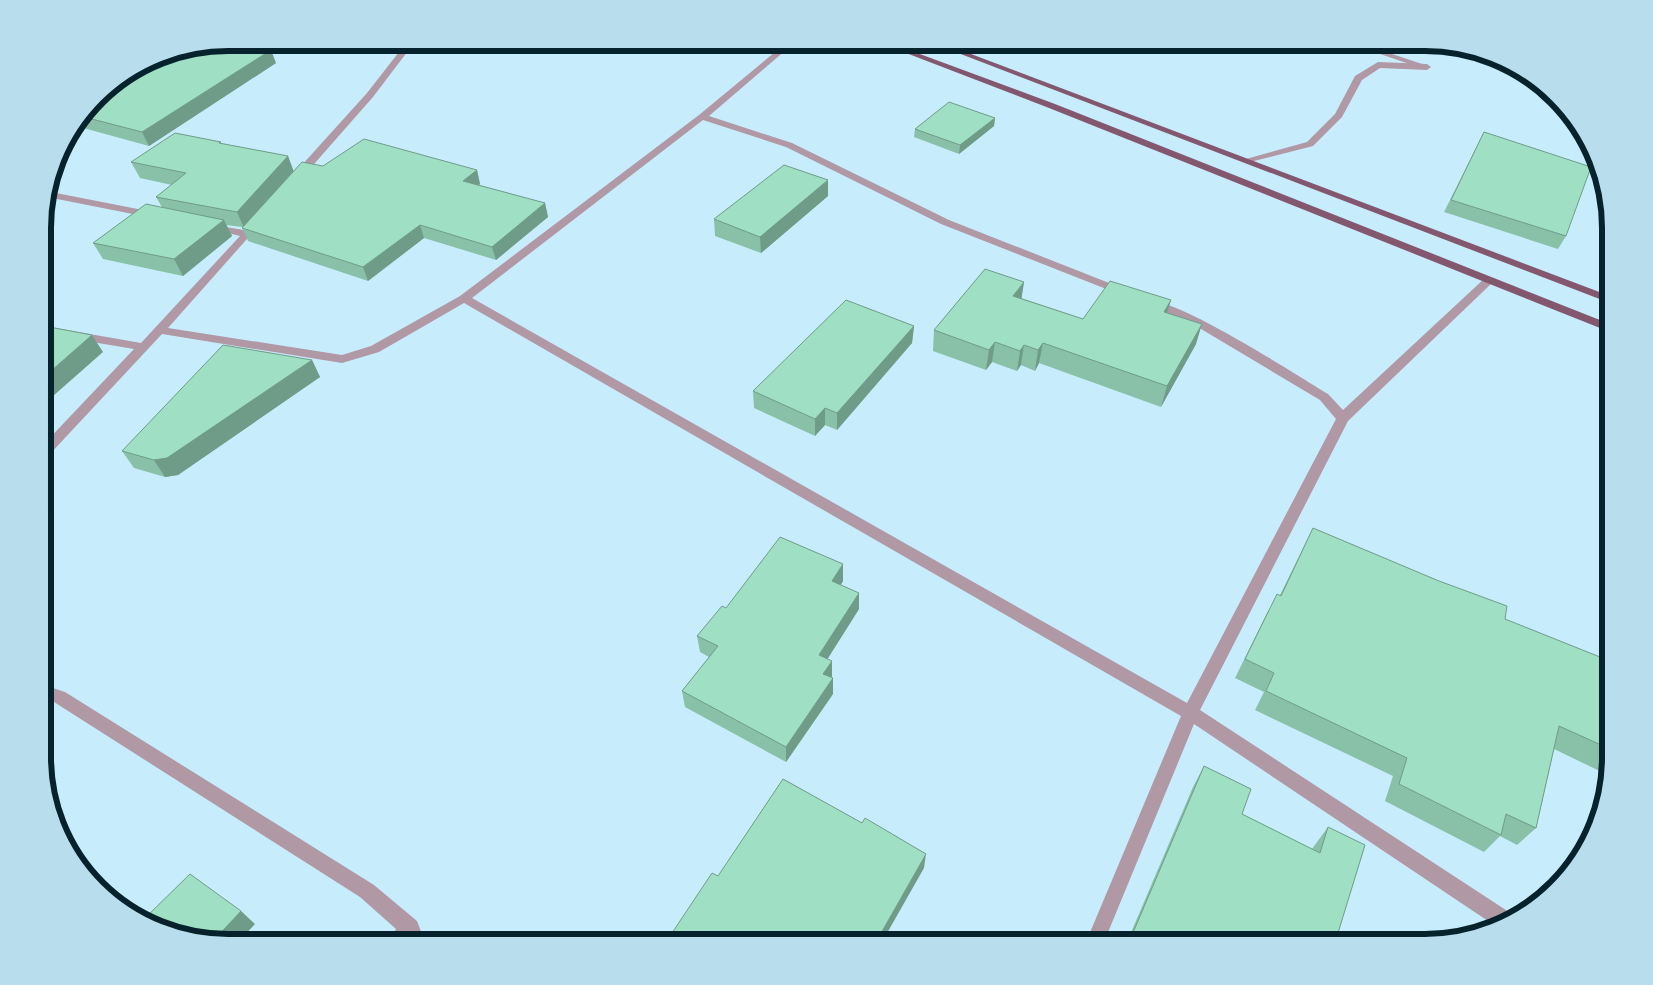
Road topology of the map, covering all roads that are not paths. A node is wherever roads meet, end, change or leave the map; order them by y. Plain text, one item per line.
1 (909, 51) edge
2 (961, 51) edge
3 (1379, 51) edge
4 (404, 52) edge
5 (779, 52) edge
6 (702, 117) junction
7 (1249, 161) junction
8 (286, 189) edge
9 (55, 196) edge
10 (266, 211) edge
11 (169, 218) edge
12 (198, 224) edge
13 (247, 234) junction
14 (1489, 280) junction
15 (1601, 297) edge
16 (464, 298) junction
17 (1601, 325) edge
18 (160, 330) junction
19 (51, 331) edge
20 (143, 347) junction
21 (1343, 418) junction
22 (51, 445) edge
23 (51, 694) edge
24 (1190, 713) junction
25 (1499, 918) edge
26 (1099, 933) edge
27 (412, 934) edge

1 - 14 main road
2 - 7 main road
3 - 7 street
4 - 8 street
5 - 6 street
6 - 16 street
6 - 21 street
7 - 15 main road
9 - 11 street
10 - 13 street
12 - 13 street
13 - 18 street
14 - 17 main road
14 - 21 street
16 - 18 street
16 - 24 street
18 - 20 street
19 - 20 street
20 - 22 street
21 - 24 street
23 - 27 street
24 - 25 street
24 - 26 street

